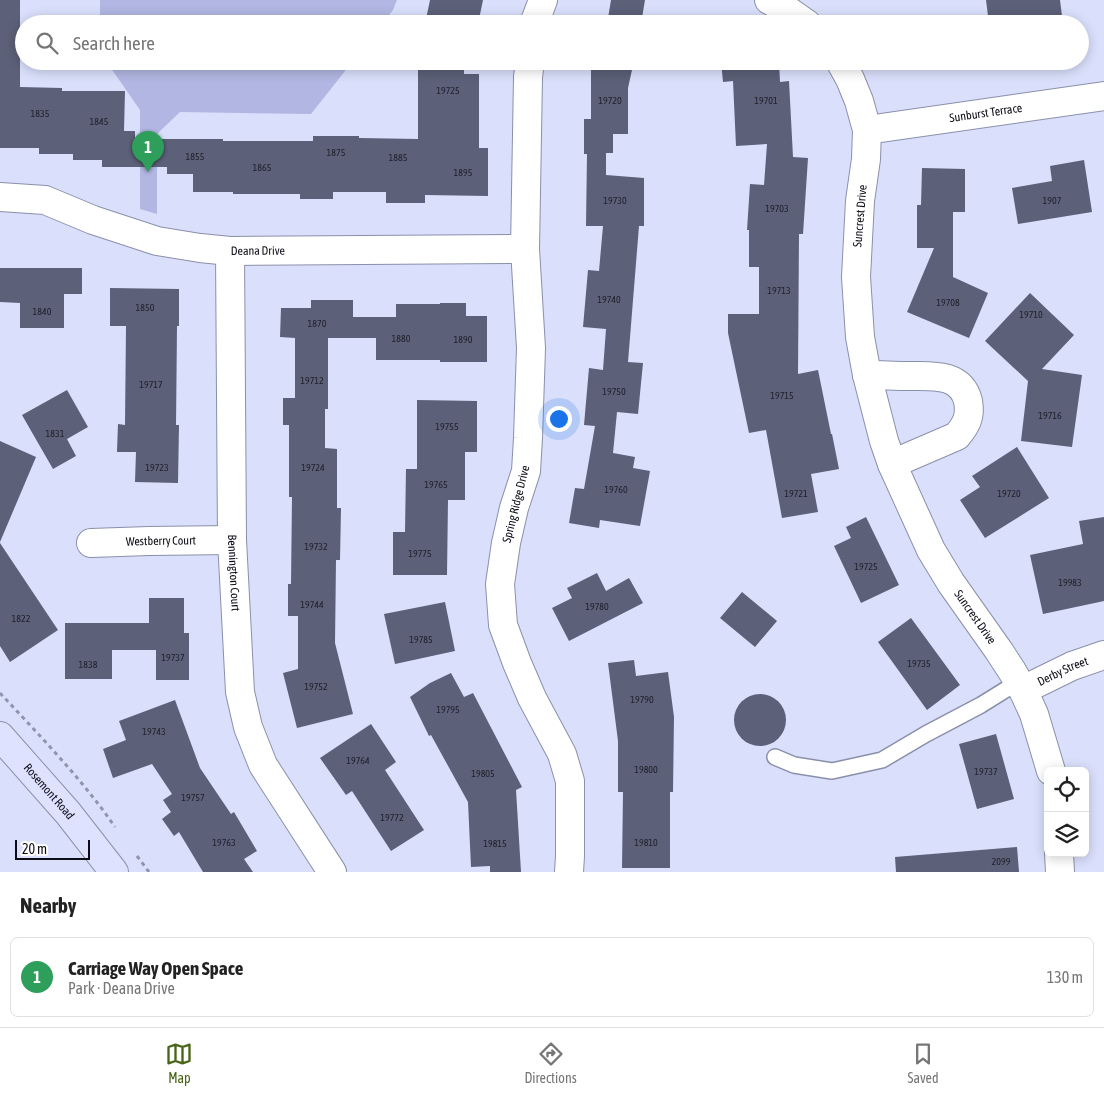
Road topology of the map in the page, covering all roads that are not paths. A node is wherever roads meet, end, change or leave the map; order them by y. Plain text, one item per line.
1 (543, 0) edge
2 (769, 0) edge
3 (537, 15) edge
4 (794, 15) edge
5 (529, 70) edge
6 (845, 70) edge
7 (1104, 96) edge
8 (867, 130) junction
9 (0, 197) edge
10 (525, 249) junction
11 (230, 251) junction
12 (867, 375) junction
13 (892, 464) junction
14 (232, 540) junction
15 (91, 543) dead end
16 (1104, 655) edge
17 (1020, 686) junction
18 (0, 736) edge
19 (775, 757) dead end
20 (1050, 767) edge
21 (1059, 857) edge
22 (114, 872) edge
23 (332, 872) edge
24 (569, 872) edge
25 (1060, 872) edge

1 - 3 street
2 - 4 street
5 - 10 street, Spring Ridge Drive
6 - 8 street, Suncrest Drive
7 - 8 street, Sunburst Terrace
8 - 12 street, Suncrest Drive
9 - 11 street, Deana Drive
10 - 11 street, Deana Drive
10 - 24 street, Spring Ridge Drive
11 - 14 street, Bennington Court
12 - 13 street, Suncrest Drive
12 - 13 street
13 - 17 street, Suncrest Drive
14 - 15 street, Westberry Court
14 - 23 street, Bennington Court
16 - 17 street, Derby Street
17 - 19 lane
17 - 20 street, Suncrest Drive
18 - 22 main road, Rosemont Road
21 - 25 street

